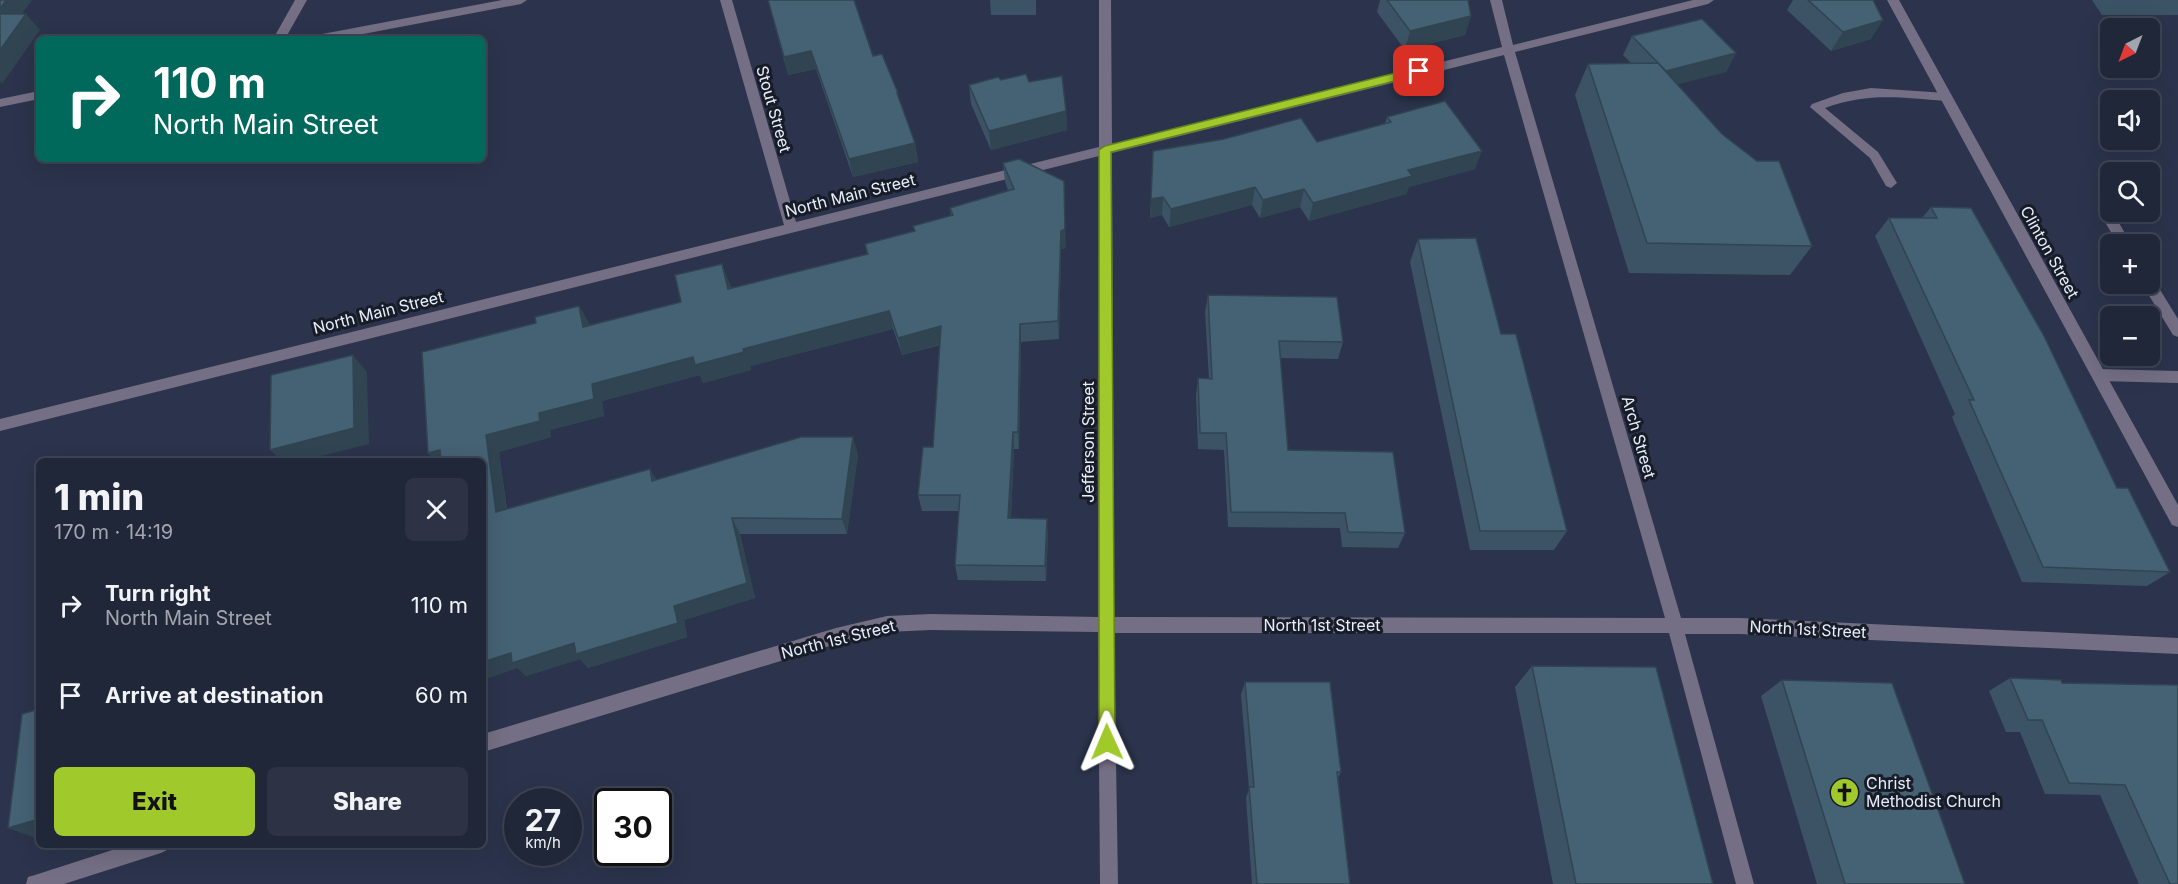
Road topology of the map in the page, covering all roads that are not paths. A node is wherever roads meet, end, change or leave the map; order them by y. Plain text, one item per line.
1 (301, 0) edge
2 (521, 0) edge
3 (726, 0) edge
4 (1106, 0) edge
5 (1497, 0) edge
6 (1707, 0) edge
7 (1893, 0) edge
8 (281, 36) edge
9 (333, 36) edge
10 (1508, 48) junction
11 (36, 96) edge
12 (1946, 97) junction
13 (0, 103) edge
14 (1105, 150) junction
15 (1891, 183) dead end
16 (791, 227) junction
17 (2155, 294) edge
18 (2178, 331) edge
19 (2098, 375) junction
20 (2178, 377) edge
21 (0, 425) edge
22 (2178, 520) edge
23 (1106, 625) junction
24 (1675, 626) junction
25 (2178, 646) edge
26 (486, 742) edge
27 (148, 848) edge
28 (35, 884) edge
29 (1109, 884) edge
30 (1745, 884) edge

1 - 8 street
2 - 9 street
3 - 16 street, Stout Street
4 - 14 street, Jefferson Street
5 - 10 street, Arch Street
6 - 10 street, North Main Street
7 - 12 street, Clinton Street
10 - 14 street, North Main Street
10 - 24 street, Arch Street
11 - 13 street
12 - 15 street
12 - 19 street, Clinton Street
14 - 16 street, North Main Street
14 - 23 street, Jefferson Street
16 - 21 street, North Main Street
17 - 18 street
19 - 20 street
19 - 22 street, Clinton Street
23 - 24 street, North 1st Street
23 - 26 street, North 1st Street
23 - 29 street, Jefferson Street
24 - 25 street, North 1st Street
24 - 30 street, Arch Street
27 - 28 street

